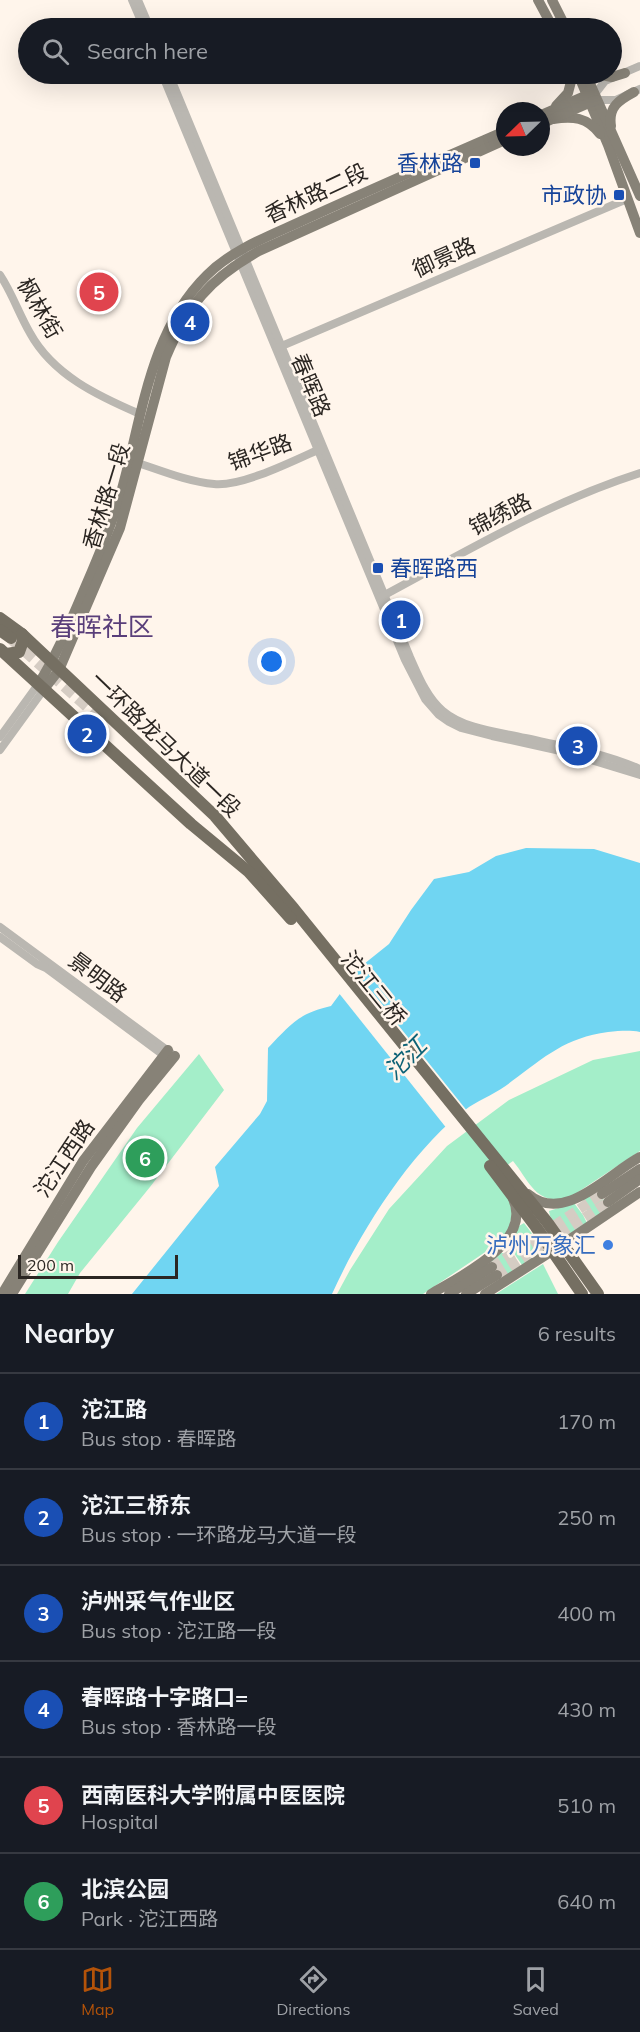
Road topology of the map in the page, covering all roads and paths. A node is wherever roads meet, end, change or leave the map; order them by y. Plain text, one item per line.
1 (132, 0) edge
2 (138, 0) edge
3 (538, 0) edge
4 (552, 0) edge
5 (140, 18) edge
6 (146, 18) edge
7 (548, 18) edge
8 (561, 18) edge
9 (640, 66) edge
10 (625, 73) junction
11 (622, 74) edge
12 (622, 74) edge
13 (166, 84) edge
14 (172, 84) edge
15 (570, 84) edge
16 (584, 84) edge
17 (589, 84) edge
18 (603, 84) edge
19 (637, 91) edge
20 (593, 98) junction
21 (550, 113) edge
22 (550, 114) edge
23 (550, 115) edge
24 (496, 134) edge
25 (611, 141) junction
26 (496, 144) edge
27 (639, 192) edge
28 (627, 199) junction
29 (640, 233) edge
30 (242, 255) junction
31 (0, 275) edge
32 (279, 347) junction
33 (140, 414) junction
34 (321, 447) junction
35 (139, 462) junction
36 (640, 473) edge
37 (382, 596) junction
38 (0, 618) edge
39 (0, 630) edge
40 (8, 642) edge
41 (56, 666) junction
42 (42, 686) junction
43 (93, 701) junction
44 (434, 705) junction
45 (88, 718) junction
46 (0, 737) edge
47 (0, 750) edge
48 (640, 769) edge
49 (640, 775) edge
50 (253, 870) junction
51 (291, 912) joint
52 (0, 927) edge
53 (0, 937) edge
54 (169, 1056) junction
55 (640, 1156) edge
56 (497, 1168) junction
57 (640, 1169) edge
58 (640, 1179) edge
59 (640, 1192) edge
60 (563, 1244) junction
61 (552, 1251) junction
62 (2, 1294) edge
63 (12, 1294) edge
64 (431, 1294) edge
65 (449, 1294) edge
66 (466, 1294) edge
67 (485, 1294) edge
68 (582, 1294) edge
69 (598, 1294) edge

1 - 5 street
2 - 6 street
3 - 7 main road
4 - 8 main road
9 - 10 street
10 - 11 main road
10 - 12 street
13 - 30 street, 春晖路
14 - 30 street, 春晖路
15 - 21 main road
16 - 20 main road
17 - 20 main road
18 - 20 street
19 - 20 street
19 - 25 main road
20 - 22 main road
20 - 25 main road
23 - 25 main road
24 - 30 main road, 香林路二段
25 - 27 main road
25 - 28 main road
26 - 30 main road, 香林路二段
28 - 29 main road
28 - 32 street, 御景路
30 - 32 street, 春晖路
30 - 33 main road, 香林路一段
30 - 35 main road, 香林路一段
31 - 33 street, 枫林街
32 - 34 street, 春晖路
33 - 41 main road, 香林路一段
34 - 35 street, 锦华路
34 - 37 street, 春晖路
35 - 41 main road, 香林路一段
36 - 37 street, 锦绣路
37 - 44 street, 春晖路
38 - 40 highway, 一环路龙马大道一段
39 - 40 highway
40 - 41 highway, 一环路龙马大道一段
40 - 42 highway, 一环路龙马大道一段
41 - 42 main road, 香林路一段
41 - 43 highway, 一环路龙马大道一段
42 - 45 highway, 一环路龙马大道一段
42 - 46 street, 香林路一段
42 - 47 street, 香林路一段
43 - 45 highway
43 - 50 highway, 一环路龙马大道一段
44 - 48 street
44 - 49 street
45 - 50 highway
45 - 50 highway, 一环路龙马大道一段
50 - 51 highway, 一环路龙马大道一段
51 - 56 highway, 沱江三桥
52 - 54 street, 景明路
53 - 54 street, 景明路
54 - 62 main road, 沱江西路
54 - 63 main road, 沱江西路
55 - 56 main road
56 - 60 highway
56 - 61 highway
56 - 64 main road
57 - 58 main road
59 - 60 main road
60 - 69 highway
61 - 67 main road
61 - 68 highway
65 - 66 main road

